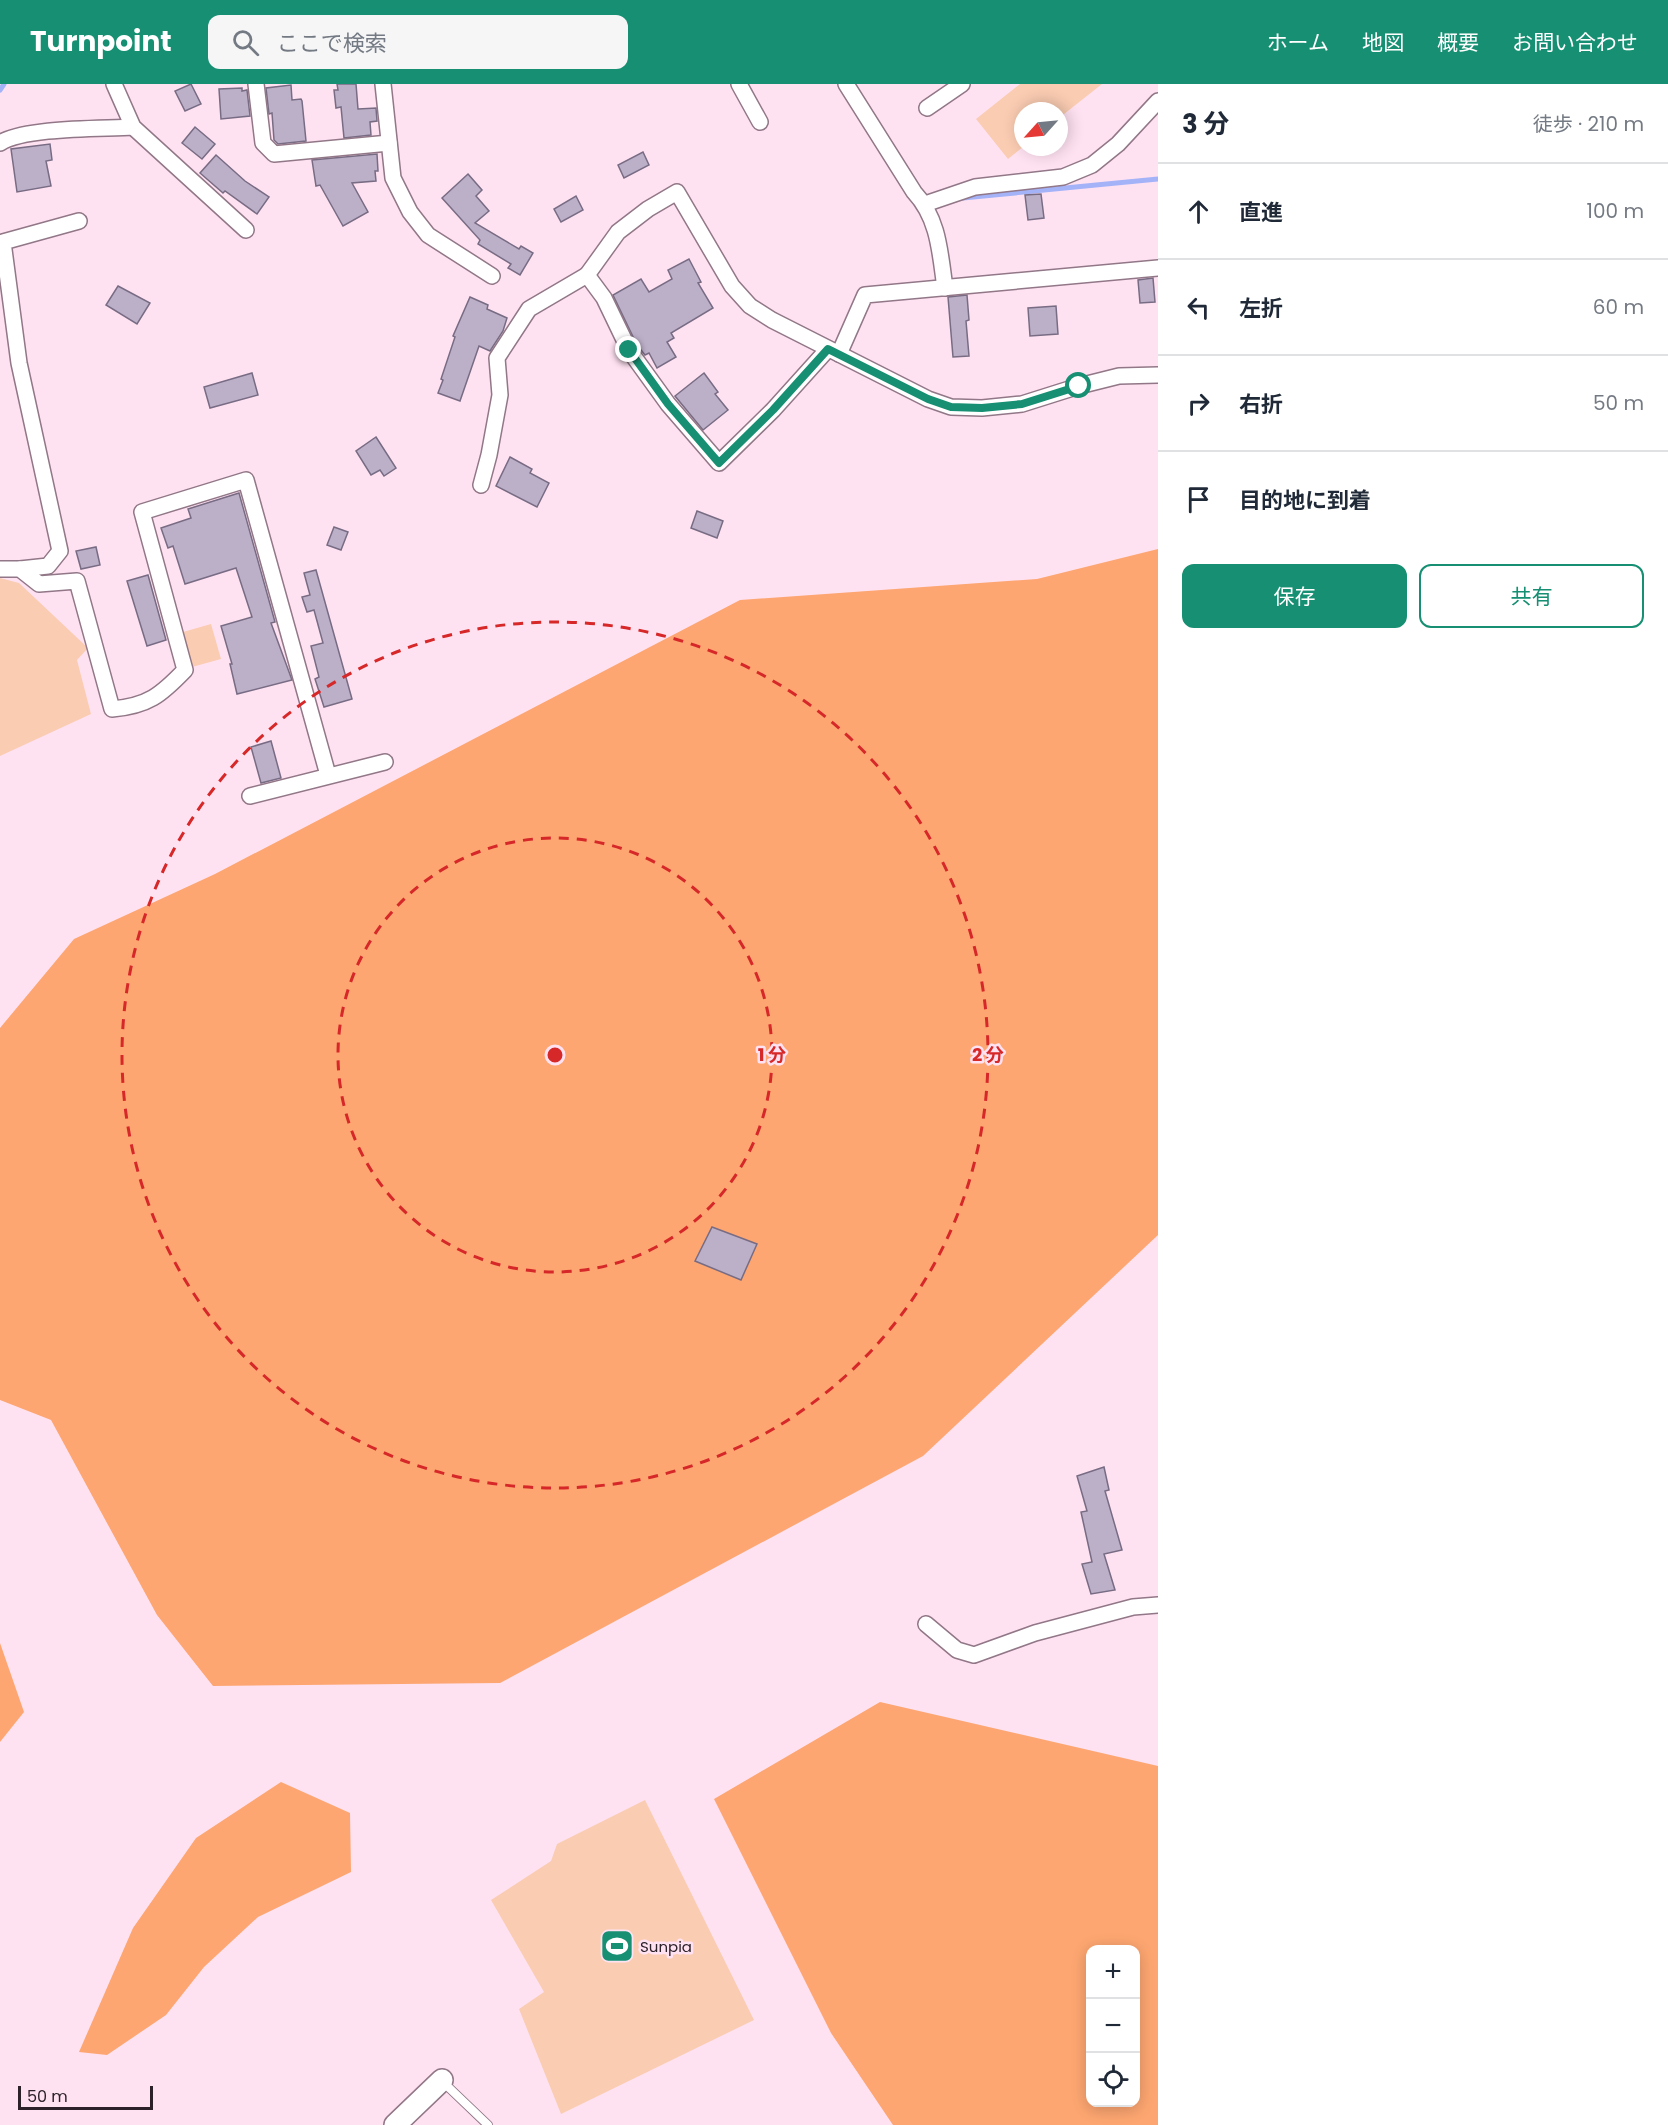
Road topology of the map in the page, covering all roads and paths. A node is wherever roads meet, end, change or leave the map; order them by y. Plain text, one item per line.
1 (114, 84) edge
2 (256, 84) edge
3 (383, 84) edge
4 (739, 84) edge
5 (846, 84) edge
6 (962, 84) edge
7 (1158, 101) edge
8 (927, 108) dead end
9 (760, 122) dead end
10 (133, 127) junction
11 (0, 143) edge
12 (390, 143) junction
13 (925, 204) junction
14 (79, 221) dead end
15 (246, 230) dead end
16 (1158, 268) edge
17 (587, 275) junction
18 (492, 276) dead end
19 (4, 280) edge
20 (945, 288) junction
21 (833, 351) junction
22 (1158, 375) edge
23 (481, 485) dead end
24 (0, 569) edge
25 (20, 569) junction
26 (385, 762) dead end
27 (328, 775) junction
28 (250, 796) dead end
29 (1158, 1605) edge
30 (926, 1624) dead end
31 (442, 2080) joint
32 (395, 2125) edge
33 (488, 2125) edge

1 - 10 street
2 - 12 street
3 - 12 street
4 - 9 street
5 - 13 street
6 - 8 street
7 - 13 street
10 - 11 street
10 - 15 street
12 - 18 street
13 - 20 street
14 - 19 street
16 - 20 street
17 - 21 street
17 - 21 street
17 - 23 street
19 - 25 street
20 - 21 street
21 - 22 street
24 - 25 street
25 - 27 street
26 - 27 street
27 - 28 street
29 - 30 street
31 - 32 street
31 - 33 lane

